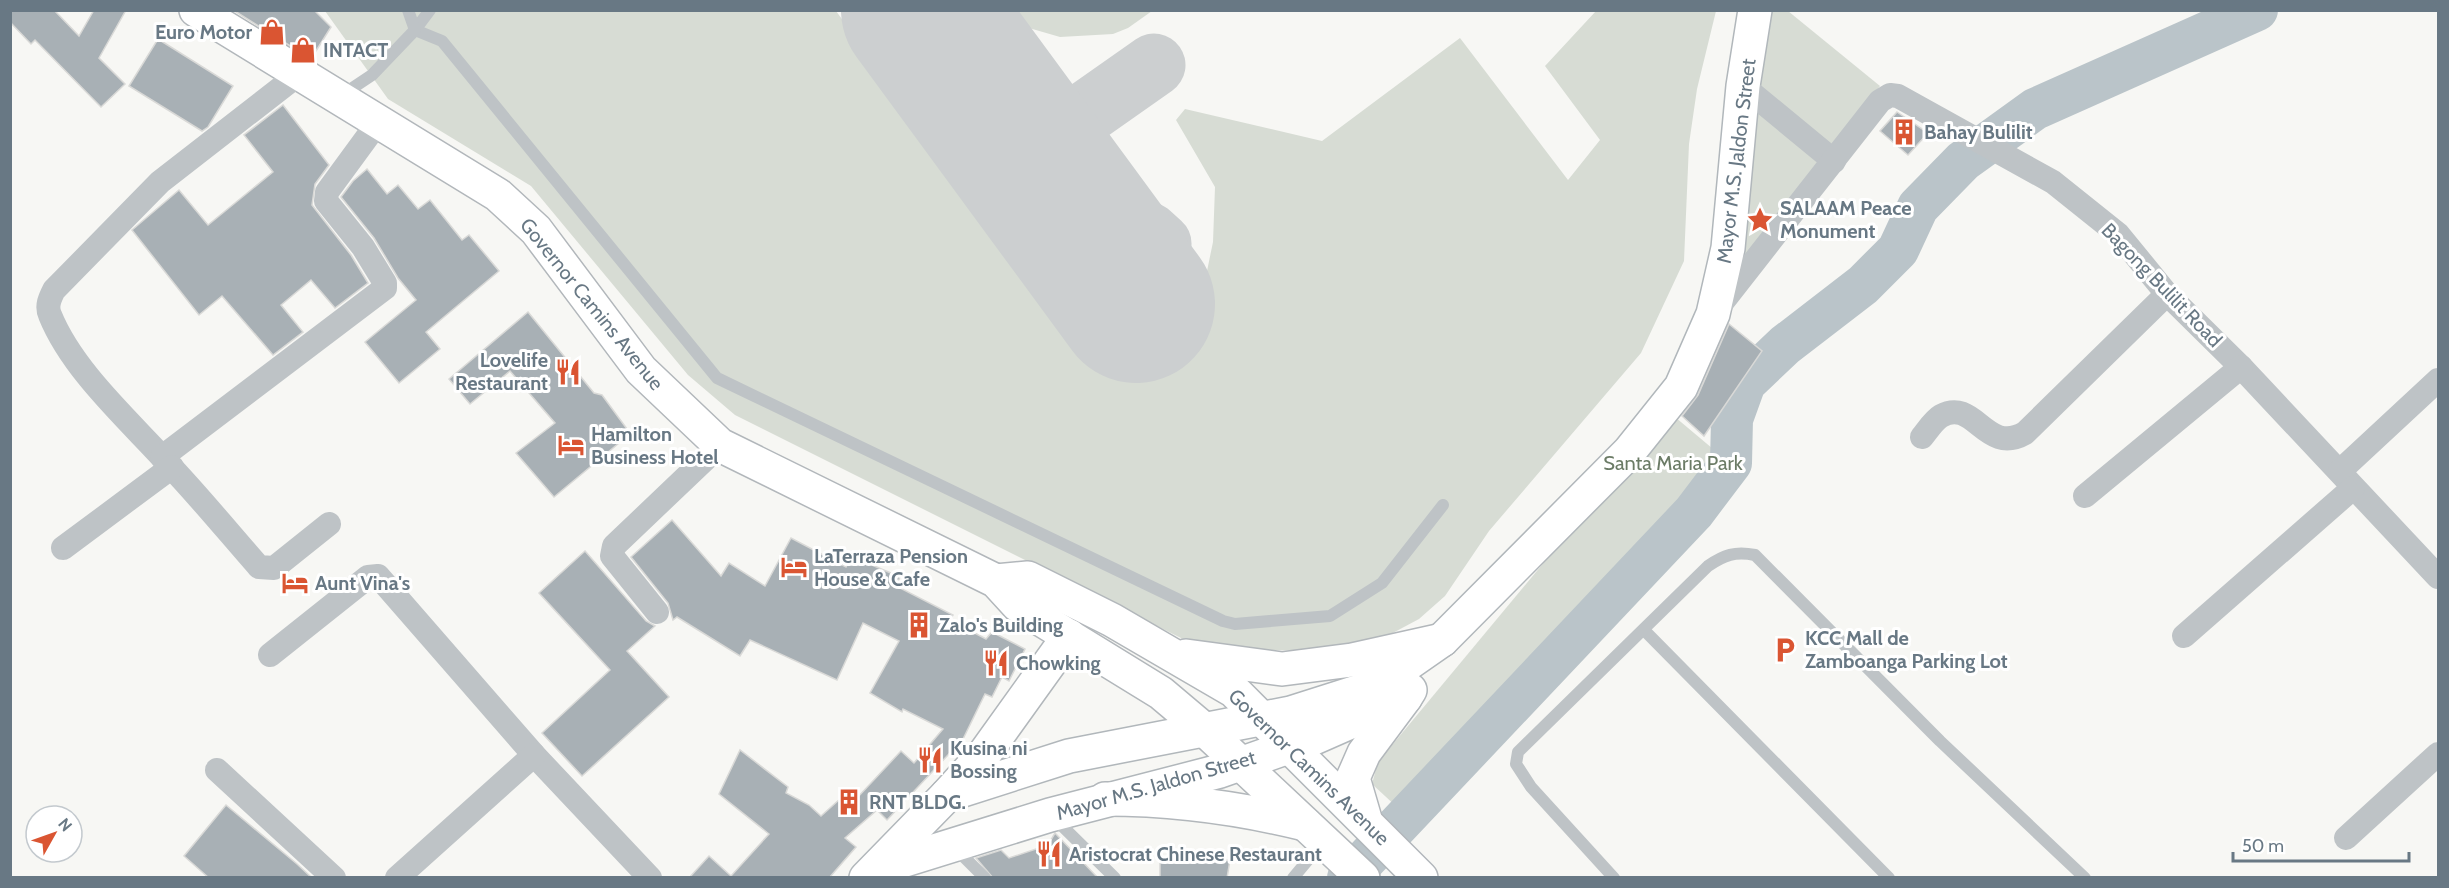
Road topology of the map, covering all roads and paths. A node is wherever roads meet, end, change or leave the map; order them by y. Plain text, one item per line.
1 (196, 10) edge
2 (408, 10) edge
3 (430, 10) edge
4 (1755, 10) edge
5 (415, 30) junction
6 (299, 74) junction
7 (1743, 86) junction
8 (339, 96) junction
9 (379, 121) junction
10 (1833, 161) junction
11 (2167, 294) junction
12 (1713, 315) junction
13 (2241, 367) junction
14 (2439, 380) edge
15 (1922, 437) dead end
16 (720, 445) junction
17 (167, 462) junction
18 (2346, 480) junction
19 (2085, 496) dead end
20 (1443, 505) dead end
21 (328, 524) dead end
22 (63, 548) dead end
23 (2439, 578) edge
24 (996, 581) junction
25 (657, 612) dead end
26 (1644, 630) junction
27 (1069, 636) junction
28 (2184, 636) dead end
29 (1442, 640) junction
30 (1171, 654) junction
31 (270, 655) dead end
32 (1405, 698) junction
33 (1263, 719) junction
34 (1206, 731) junction
35 (1290, 746) junction
36 (534, 755) junction
37 (1241, 763) junction
38 (2435, 766) edge
39 (218, 771) dead end
40 (947, 795) junction
41 (1105, 800) junction
42 (1050, 814) junction
43 (1366, 821) junction
44 (2346, 838) dead end
45 (1322, 839) junction
46 (953, 846) junction
47 (1410, 866) edge
48 (869, 874) edge
49 (334, 878) edge
50 (397, 878) edge
51 (650, 878) edge
52 (985, 878) edge
53 (1115, 878) edge
54 (1293, 878) edge
55 (1363, 878) edge
56 (1614, 878) edge
57 (1889, 878) edge
58 (2085, 878) edge

1 - 6 main road, Governor Camins Avenue
2 - 5 lane
3 - 5 lane
4 - 7 main road, Mayor M.S. Jaldon Street
5 - 8 lane
5 - 20 lane
6 - 8 main road, Governor Camins Avenue
6 - 17 street
7 - 10 street
7 - 12 main road, Mayor M.S. Jaldon Street
8 - 9 main road, Governor Camins Avenue
9 - 16 main road, Governor Camins Avenue
9 - 17 street
10 - 11 street, Bagong Bulilit Road
10 - 12 street, Bagong Bulilit Road
11 - 13 street, Bagong Bulilit Road
11 - 15 street
12 - 29 main road, Mayor M.S. Jaldon Street
13 - 18 street, Bagong Bulilit Road
13 - 19 street
14 - 18 street
16 - 24 main road, Governor Camins Avenue
16 - 25 street
17 - 21 street
17 - 22 street
18 - 23 street, Bagong Bulilit Road
18 - 28 street
24 - 27 main road, Governor Camins Avenue
24 - 30 main road, Governor Camins Avenue
26 - 56 lane
26 - 57 lane
26 - 58 lane
27 - 34 main road, Governor Camins Avenue
27 - 40 main road
29 - 30 main road
29 - 32 main road, Mayor M.S. Jaldon Street
29 - 33 main road, Mayor M.S. Jaldon Street
30 - 33 main road, Governor Camins Avenue
31 - 36 street
32 - 35 main road, Mayor M.S. Jaldon Street
32 - 43 main road
33 - 34 main road, Mayor M.S. Jaldon Street
33 - 35 main road, Governor Camins Avenue
34 - 37 main road, Governor Camins Avenue
34 - 40 main road, Mayor M.S. Jaldon Street
35 - 37 main road, Mayor M.S. Jaldon Street
35 - 43 main road, Governor Camins Avenue
36 - 50 street
36 - 51 street
37 - 41 main road, Mayor M.S. Jaldon Street
37 - 45 main road, Governor Camins Avenue
38 - 44 street
39 - 49 street
40 - 48 main road, Mayor M.S. Jaldon Street
41 - 42 main road, Mayor M.S. Jaldon Street
41 - 45 main road
42 - 46 main road, Mayor M.S. Jaldon Street
42 - 53 lane
43 - 47 main road, Governor Camins Avenue
45 - 54 lane
45 - 55 main road, Governor Camins Avenue
46 - 48 main road, Mayor M.S. Jaldon Street
46 - 52 lane

